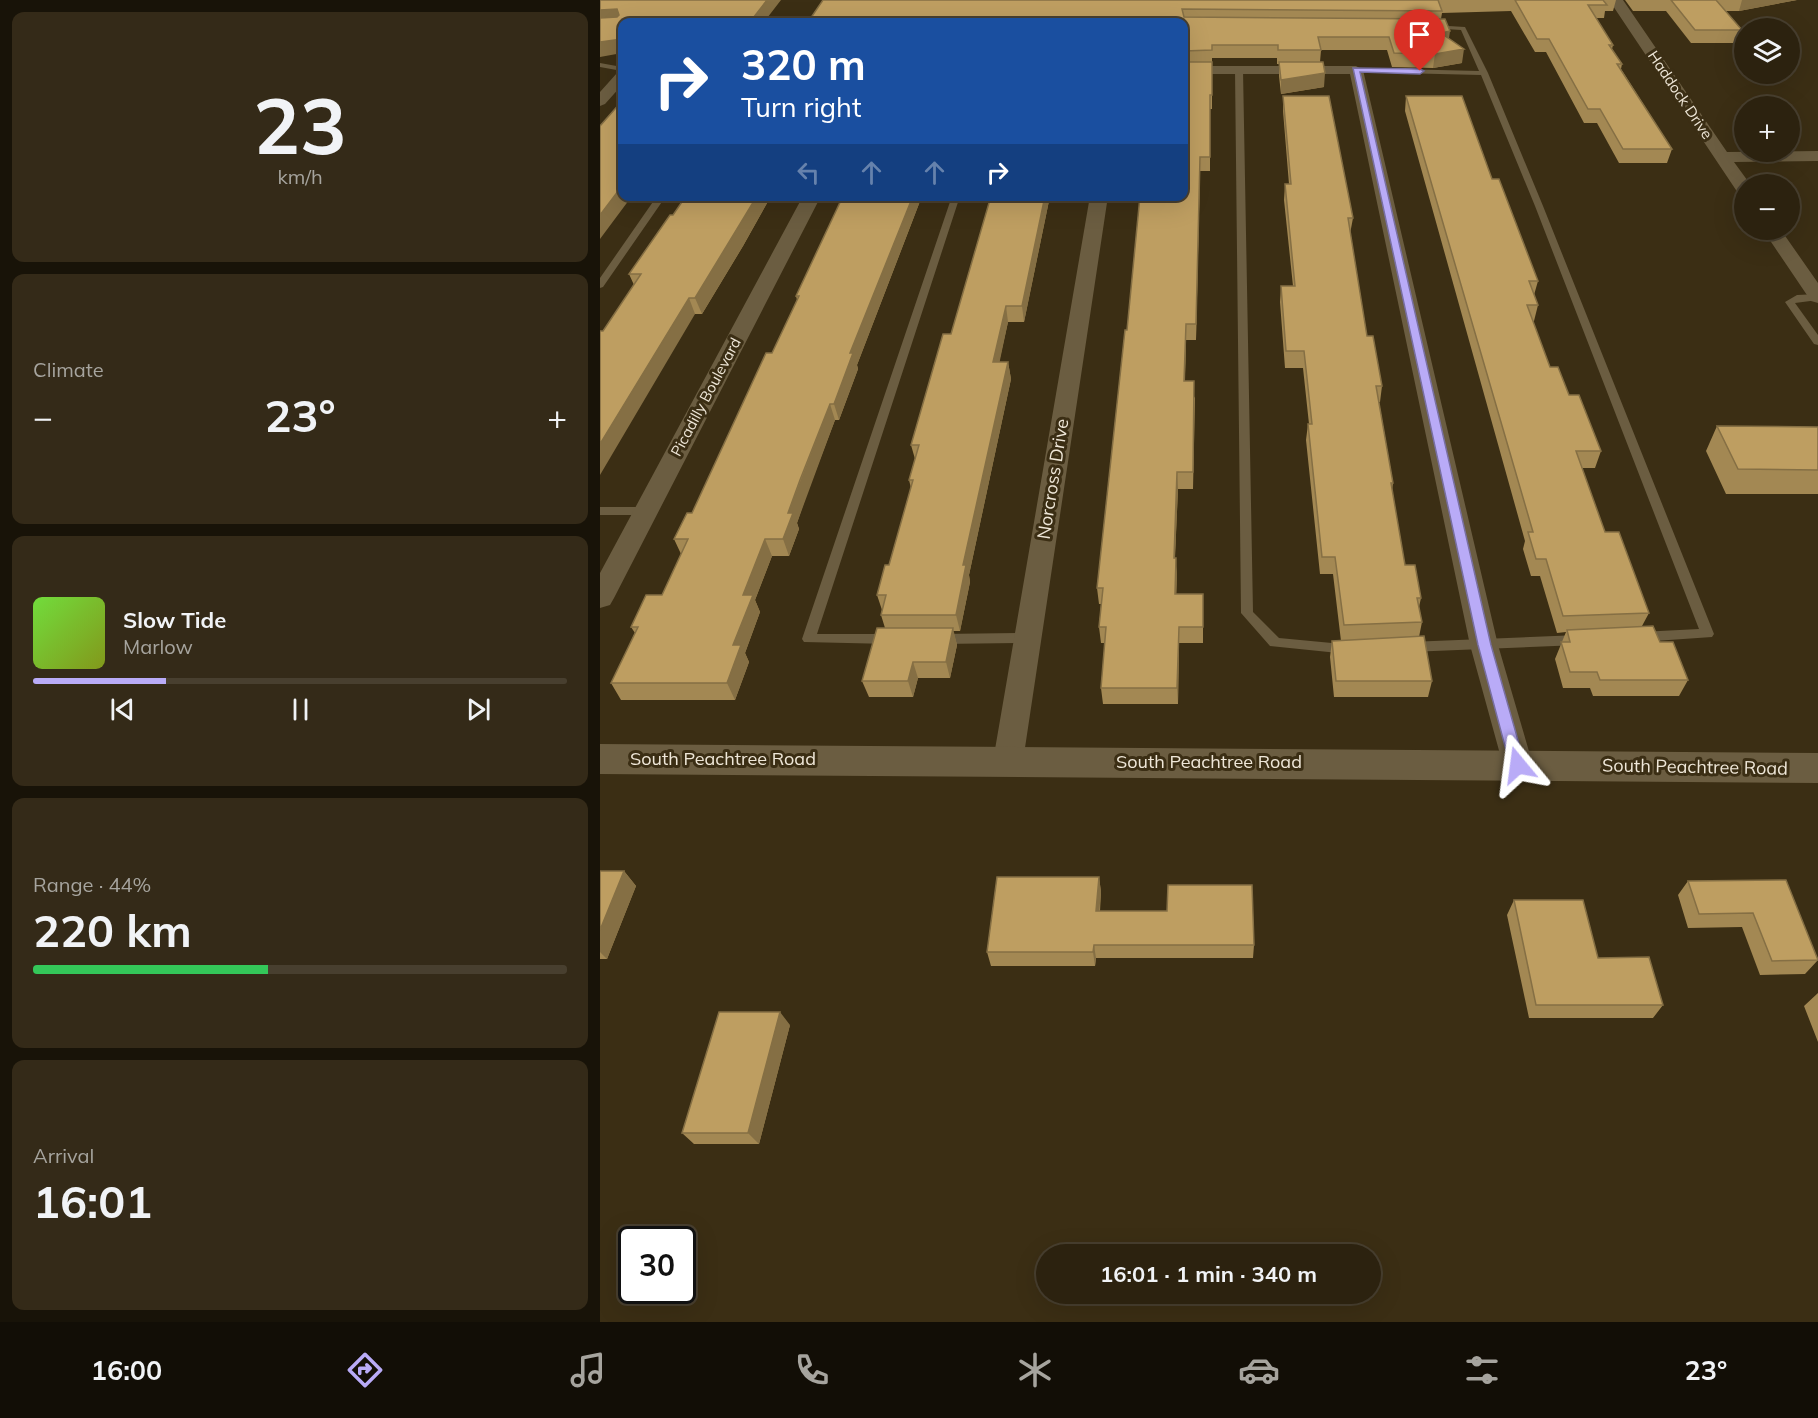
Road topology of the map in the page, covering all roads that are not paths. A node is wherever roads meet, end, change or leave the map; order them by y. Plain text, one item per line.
1 (1616, 0) edge
2 (1428, 27) edge
3 (600, 65) edge
4 (618, 68) edge
5 (1188, 70) edge
6 (1239, 70) junction
7 (1356, 70) junction
8 (1484, 73) junction
9 (618, 81) edge
10 (600, 101) edge
11 (1722, 156) junction
12 (1818, 156) edge
13 (1734, 174) edge
14 (659, 201) edge
15 (809, 201) edge
16 (954, 201) edge
17 (1097, 201) edge
18 (1779, 240) edge
19 (600, 285) edge
20 (1818, 297) edge
21 (1818, 342) edge
22 (600, 511) edge
23 (646, 511) junction
24 (600, 598) edge
25 (1028, 638) junction
26 (1625, 638) edge
27 (901, 639) edge
28 (924, 639) edge
29 (1590, 639) edge
30 (1484, 645) junction
31 (1394, 648) edge
32 (1360, 649) edge
33 (600, 759) edge
34 (1008, 761) junction
35 (1518, 765) junction
36 (1818, 768) edge

1 - 11 street, Haddock Drive
2 - 8 lane
3 - 4 lane
5 - 6 street
6 - 7 street
6 - 32 lane
7 - 8 lane
7 - 30 street
8 - 26 lane
9 - 10 street
11 - 12 street
11 - 13 street, Haddock Drive
14 - 19 lane
15 - 23 street, Picadilly Boulevard
16 - 27 lane
17 - 25 street, Norcross Drive
18 - 20 street
20 - 21 lane
22 - 23 lane
23 - 24 street, Picadilly Boulevard
25 - 28 lane
25 - 34 street, Norcross Drive
29 - 30 lane
30 - 31 lane
30 - 35 street
33 - 34 main road, South Peachtree Road
34 - 35 main road, South Peachtree Road
35 - 36 main road, South Peachtree Road

